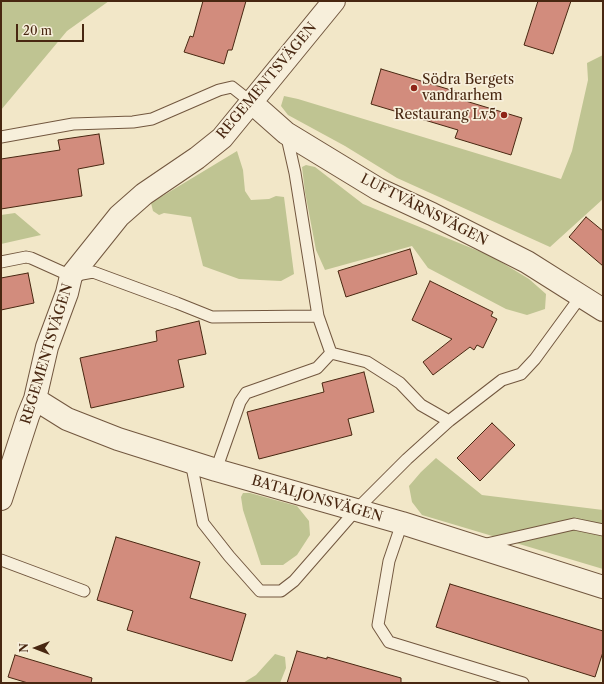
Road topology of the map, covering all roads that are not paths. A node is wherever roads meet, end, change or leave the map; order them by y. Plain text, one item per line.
1 (334, 1) edge
2 (251, 102) junction
3 (286, 133) junction
4 (1, 136) edge
5 (1, 262) edge
6 (71, 276) junction
7 (581, 296) junction
8 (603, 310) edge
9 (318, 316) junction
10 (331, 353) junction
11 (35, 399) junction
12 (449, 421) junction
13 (191, 462) junction
14 (216, 470) junction
15 (1, 499) edge
16 (356, 510) junction
17 (402, 523) junction
18 (603, 530) edge
19 (476, 546) junction
20 (1, 560) edge
21 (603, 587) edge
22 (84, 591) dead end
23 (523, 683) edge

1 - 2 street, REGEMENTSVÄGEN
2 - 3 street, LUFTVÄRNSVÄGEN
2 - 4 lane
2 - 6 street, REGEMENTSVÄGEN
3 - 7 street, LUFTVÄRNSVÄGEN
3 - 9 lane
5 - 6 lane
6 - 9 lane
6 - 11 street, REGEMENTSVÄGEN
7 - 8 street, LUFTVÄRNSVÄGEN
7 - 12 lane
9 - 10 lane
10 - 12 lane
10 - 14 lane
11 - 13 street, BATALJONSVÄGEN
11 - 15 street, REGEMENTSVÄGEN
12 - 16 lane
13 - 14 street, BATALJONSVÄGEN
13 - 16 lane
14 - 16 street, BATALJONSVÄGEN
16 - 17 street, BATALJONSVÄGEN
17 - 19 street, BATALJONSVÄGEN
17 - 23 lane
18 - 19 lane
19 - 21 street, BATALJONSVÄGEN
20 - 22 lane

